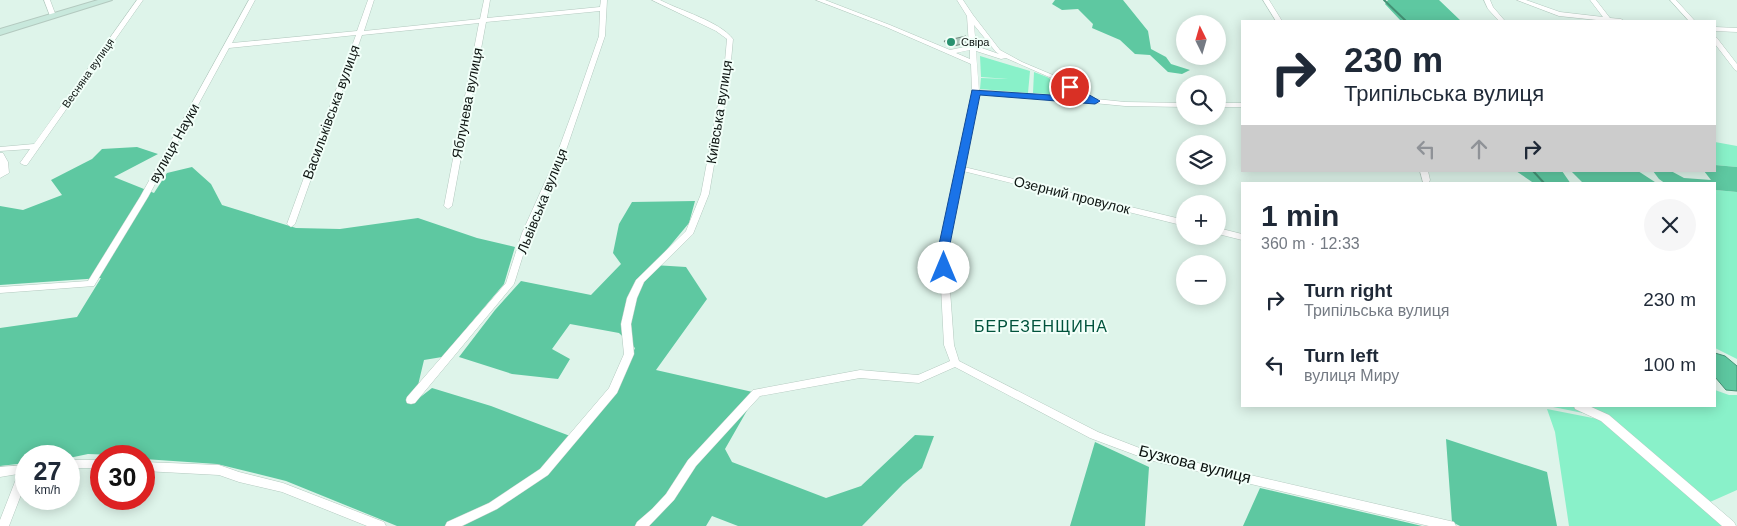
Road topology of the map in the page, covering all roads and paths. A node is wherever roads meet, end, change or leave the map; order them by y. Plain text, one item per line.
1 (47, 0) edge
2 (108, 0) edge
3 (140, 0) edge
4 (252, 0) edge
5 (371, 0) edge
6 (487, 0) edge
7 (819, 0) edge
8 (960, 0) edge
9 (1266, 0) edge
10 (1487, 0) edge
11 (1520, 0) edge
12 (1594, 0) edge
13 (1673, 0) edge
14 (656, 1) edge
15 (603, 4) edge
16 (53, 16) junction
17 (970, 16) junction
18 (483, 20) junction
19 (1278, 20) edge
20 (1501, 20) edge
21 (1602, 20) edge
22 (1608, 20) edge
23 (1691, 20) edge
24 (1716, 29) edge
25 (1737, 30) edge
26 (0, 32) edge
27 (359, 34) junction
28 (1716, 40) edge
29 (226, 46) junction
30 (973, 47) junction
31 (950, 52) junction
32 (974, 63) junction
33 (1020, 63) junction
34 (1737, 69) edge
35 (976, 92) junction
36 (1095, 101) junction
37 (1176, 104) edge
38 (1226, 105) edge
39 (1241, 105) edge
40 (35, 146) junction
41 (0, 149) edge
42 (0, 155) edge
43 (24, 163) dead end
44 (959, 168) junction
45 (3, 175) edge
46 (448, 206) dead end
47 (1176, 221) edge
48 (291, 224) dead end
49 (1226, 233) edge
50 (1241, 237) edge
51 (0, 290) edge
52 (955, 363) junction
53 (411, 400) dead end
54 (1581, 407) edge
55 (155, 467) edge
56 (15, 470) edge
57 (0, 472) edge
58 (15, 496) edge
59 (3, 526) edge
60 (380, 526) edge
61 (451, 526) edge
62 (642, 526) edge
63 (1450, 526) edge
64 (1730, 526) edge

1 - 16 street
2 - 16 street
3 - 40 street, Весняна вулиця
4 - 29 street, вулиця Науки
5 - 27 street, Васильківська вулиця
6 - 18 street, Яблунева вулиця
7 - 31 street
8 - 17 street
9 - 19 street
10 - 20 street
11 - 21 street
12 - 22 street
13 - 23 street
14 - 61 street, Київська вулиця
15 - 18 street
15 - 53 street, Львівська вулиця
16 - 26 street
17 - 30 street
17 - 33 street
18 - 27 street
18 - 46 street, Яблунева вулиця
24 - 25 street
27 - 29 street
27 - 48 street, Васильківська вулиця
28 - 34 street
29 - 51 street, вулиця Науки
30 - 31 street
30 - 32 street
30 - 33 street
31 - 32 street
32 - 35 street
33 - 36 street
35 - 36 street
35 - 44 street
36 - 37 street
38 - 39 street
40 - 41 street
40 - 43 street, Весняна вулиця
42 - 45 street
44 - 47 street, Озерний провулок
44 - 52 street
49 - 50 street
52 - 62 street
52 - 63 street, Бузкова вулиця
54 - 64 street
55 - 60 street
56 - 57 street
58 - 59 street

